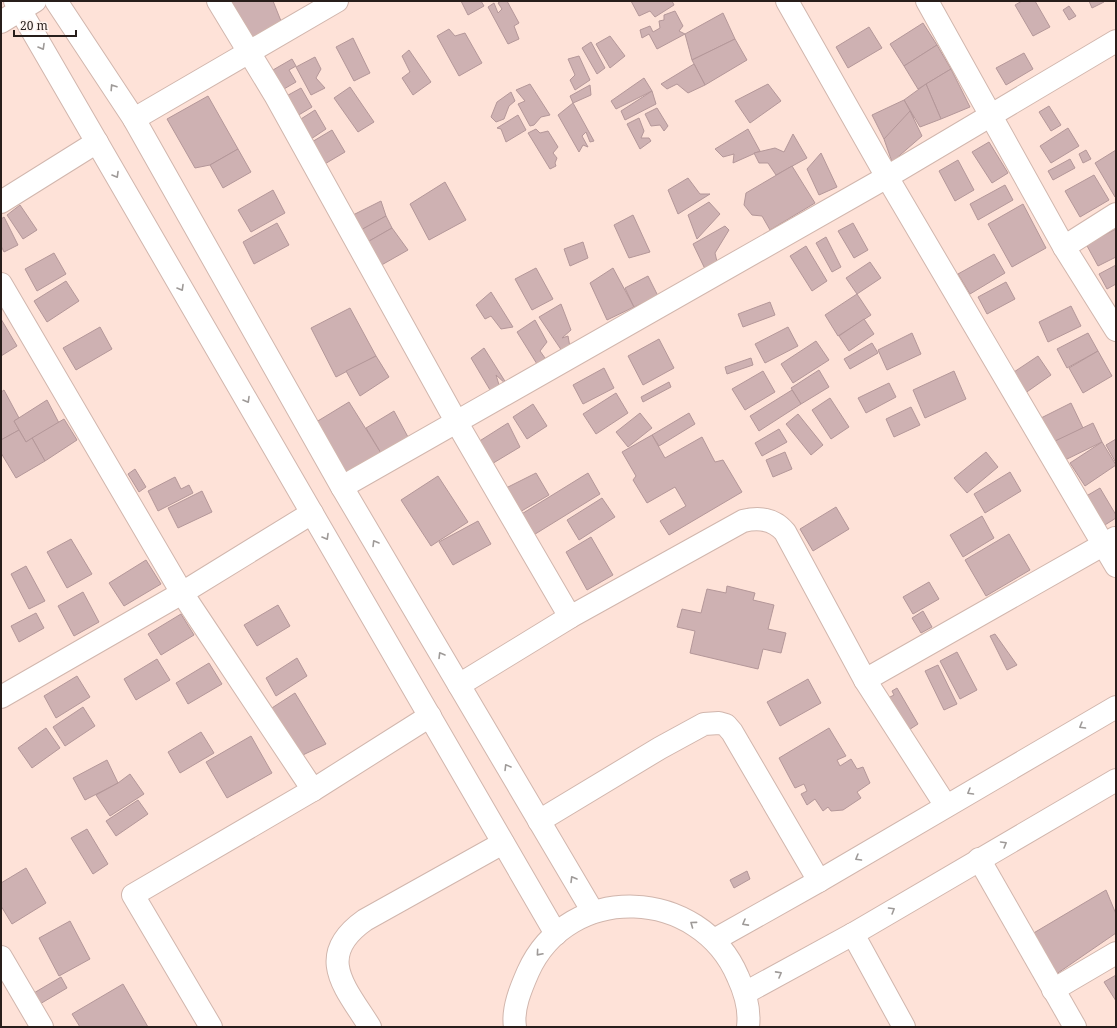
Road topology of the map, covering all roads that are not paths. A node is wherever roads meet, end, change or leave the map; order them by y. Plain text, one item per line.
1 (56, 1) edge
2 (218, 1) edge
3 (337, 1) edge
4 (787, 1) edge
5 (927, 1) edge
6 (23, 4) edge
7 (1, 22) edge
8 (1116, 41) edge
9 (250, 52) junction
10 (992, 116) junction
11 (134, 119) junction
12 (97, 142) junction
13 (887, 177) junction
14 (1, 202) edge
15 (1116, 214) edge
16 (1064, 246) junction
17 (1, 284) edge
18 (1116, 330) edge
19 (457, 422) junction
20 (342, 487) junction
21 (312, 513) junction
22 (1110, 541) edge
23 (1116, 566) edge
24 (182, 593) junction
25 (570, 617) junction
26 (865, 680) junction
27 (459, 685) junction
28 (1, 697) edge
29 (1116, 707) edge
30 (430, 716) junction
31 (1116, 780) edge
32 (313, 790) junction
33 (946, 806) junction
34 (539, 821) junction
35 (503, 843) junction
36 (979, 859) junction
37 (819, 881) junction
38 (593, 912) junction
39 (556, 934) junction
40 (853, 934) junction
41 (714, 940) junction
42 (1116, 953) edge
43 (1, 957) edge
44 (1053, 990) junction
45 (745, 992) junction
46 (42, 1027) edge
47 (211, 1027) edge
48 (370, 1027) edge
49 (515, 1027) edge
50 (748, 1027) edge
51 (904, 1027) edge
52 (1075, 1027) edge

11 -> 1 street
2 - 9 street
3 - 9 street
4 - 13 street
5 - 10 street
6 - 7 street
6 -> 12 street
8 - 10 street
9 - 11 street
9 - 19 street
10 - 13 street
10 - 16 street
11 - 20 street
12 - 14 street
12 -> 21 street
13 - 19 street
13 - 22 street
15 - 16 street
16 - 18 street
17 - 24 street
19 - 20 street
19 - 25 street
27 -> 20 street
21 - 24 street
21 -> 30 street
22 - 23 street
22 - 26 street
24 - 28 street
24 - 32 street
25 - 26 street
25 - 27 street
26 - 33 street
34 -> 27 street
29 -> 33 street
30 - 32 street
30 - 35 street
36 -> 31 street
32 - 47 street
33 -> 37 street
34 - 37 street
38 -> 34 street
35 - 39 street
35 - 48 street
40 -> 36 street
36 - 44 street
37 -> 41 street
38 - 39 street
41 -> 38 street
39 -> 49 street
45 -> 40 street
40 - 51 street
41 - 45 street
42 - 44 street
43 - 46 street
44 - 52 street
45 - 50 street

